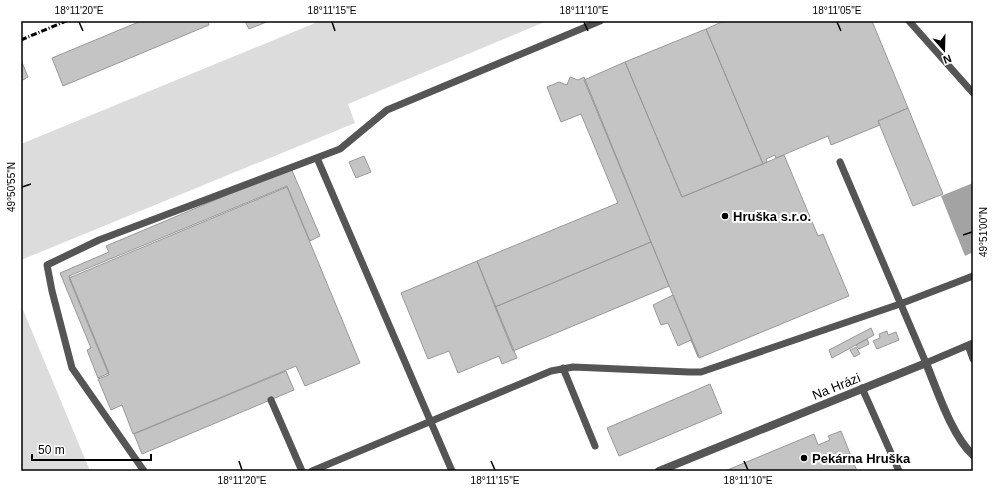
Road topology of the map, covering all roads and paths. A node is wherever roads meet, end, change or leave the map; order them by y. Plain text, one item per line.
1 (600, 21) edge
2 (909, 21) edge
3 (973, 93) edge
4 (317, 158) junction
5 (840, 162) dead end
6 (973, 276) edge
7 (900, 304) junction
8 (971, 344) edge
9 (973, 359) edge
10 (926, 363) junction
11 (563, 368) junction
12 (862, 388) junction
13 (271, 400) dead end
14 (431, 421) junction
15 (595, 446) dead end
16 (973, 455) edge
17 (144, 471) edge
18 (302, 471) edge
19 (312, 471) edge
20 (452, 471) edge
21 (659, 471) edge
22 (899, 471) edge

1 - 4 lane
2 - 3 lane
4 - 14 lane
4 - 17 lane
5 - 7 lane
6 - 7 lane
7 - 10 lane
7 - 11 lane
8 - 9 lane
8 - 10 lane
10 - 12 street, Na Hrázi
10 - 16 street
11 - 14 lane
11 - 15 lane
12 - 21 street, Na Hrázi
12 - 22 lane
13 - 18 lane
14 - 19 lane
14 - 20 lane

